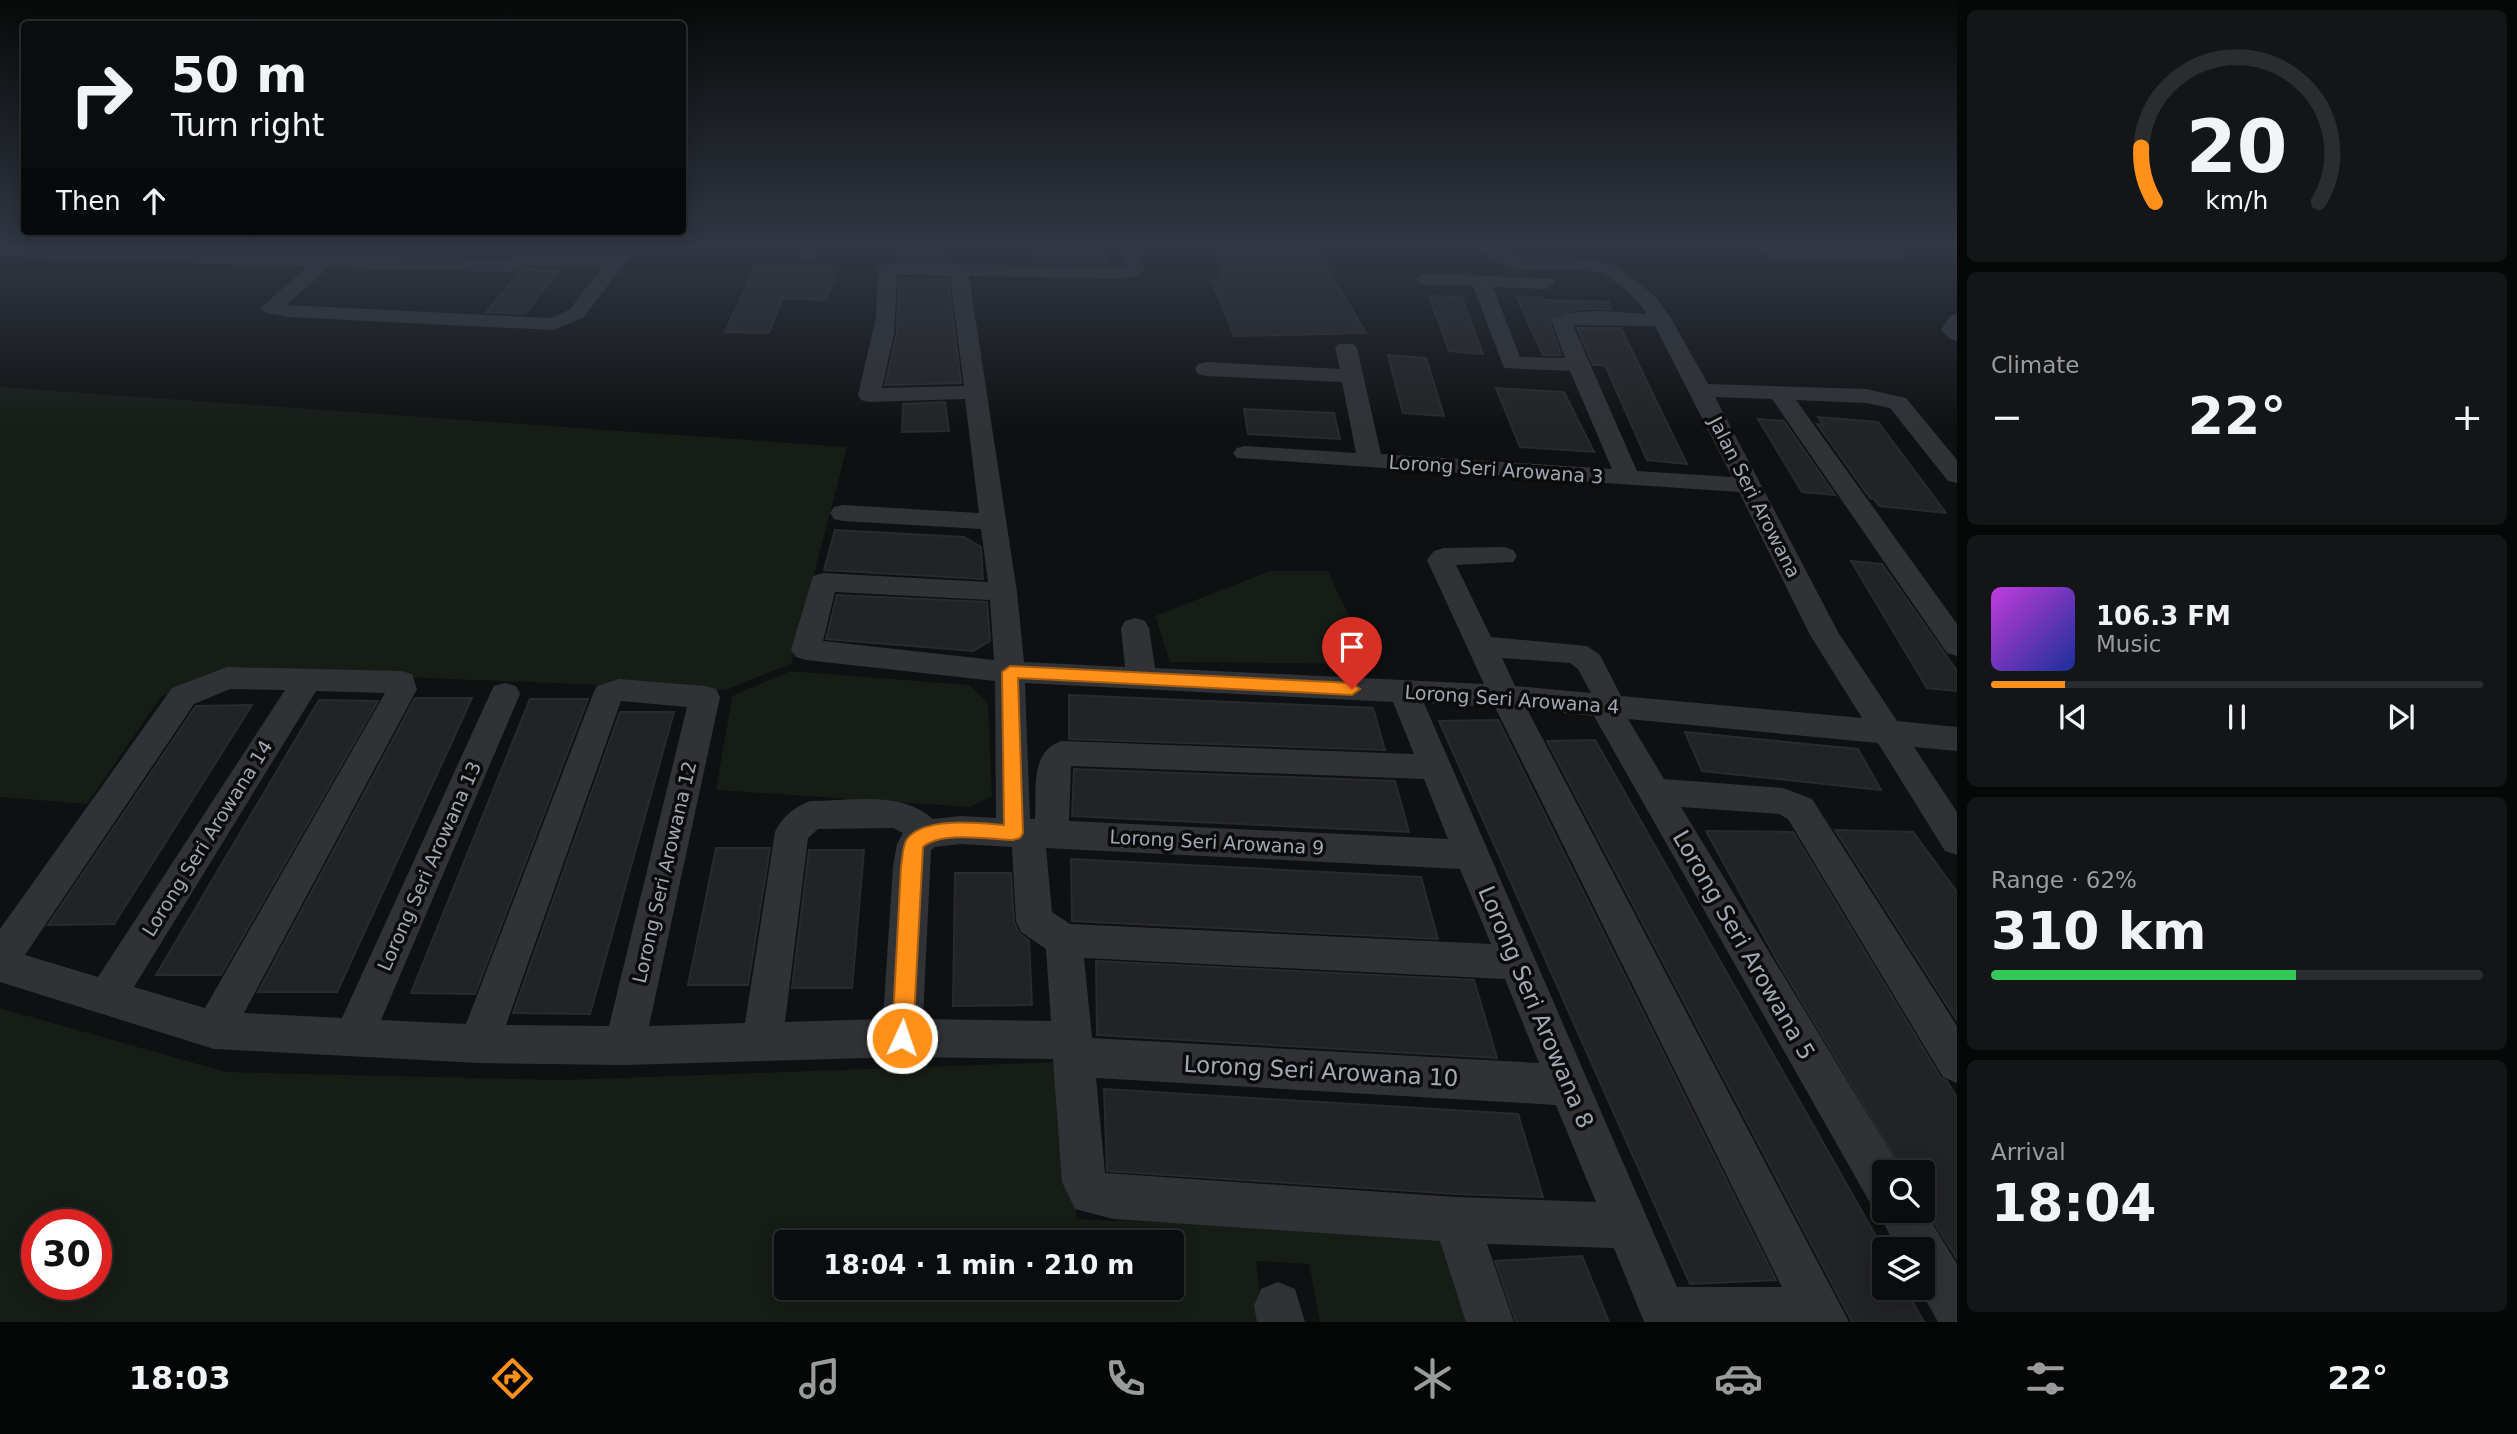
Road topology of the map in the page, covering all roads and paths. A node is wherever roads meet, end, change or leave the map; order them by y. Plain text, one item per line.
1 (275, 309) edge
2 (580, 309) edge
3 (888, 309) edge
4 (964, 309) edge
5 (1492, 309) edge
6 (1654, 309) edge
7 (1662, 320) junction
8 (1957, 320) edge
9 (1957, 335) edge
10 (1346, 348) dead end
11 (1578, 365) junction
12 (1206, 369) dead end
13 (1352, 376) junction
14 (1700, 390) junction
15 (975, 392) junction
16 (1779, 393) junction
17 (1245, 453) dead end
18 (1370, 461) junction
19 (1628, 477) junction
20 (1957, 477) edge
21 (1747, 485) junction
22 (843, 513) dead end
23 (993, 522) junction
24 (1504, 556) dead end
25 (1003, 592) junction
26 (1135, 628) dead end
27 (1480, 646) junction
28 (1957, 646) edge
29 (1010, 672) junction
30 (1142, 678) junction
31 (308, 680) junction
32 (1404, 692) junction
33 (505, 694) dead end
34 (1505, 696) junction
35 (1604, 704) junction
36 (1886, 731) junction
37 (1957, 739) edge
38 (1436, 767) junction
39 (1655, 792) junction
40 (943, 832) junction
41 (1031, 833) junction
42 (1957, 841) edge
43 (1472, 855) junction
44 (1064, 940) junction
45 (0, 960) edge
46 (1517, 962) junction
47 (0, 965) edge
48 (107, 996) junction
49 (214, 1030) junction
50 (352, 1038) junction
51 (902, 1038) junction
52 (762, 1041) junction
53 (479, 1044) junction
54 (624, 1046) junction
55 (1073, 1048) junction
56 (1957, 1063) edge
57 (1569, 1086) junction
58 (1872, 1163) edge
59 (1457, 1220) junction
60 (1628, 1226) junction
61 (1935, 1270) edge
62 (1956, 1306) edge
63 (1666, 1316) edge
64 (1822, 1316) edge
65 (1490, 1322) edge

1 - 2 street
3 - 15 street
4 - 15 street
5 - 11 street
6 - 7 street, Jalan Seri Arowana
7 - 11 street
7 - 14 street, Jalan Seri Arowana
8 - 9 street
10 - 13 street
11 - 19 street
12 - 13 street
13 - 18 street
14 - 16 street
14 - 21 street, Jalan Seri Arowana
15 - 23 street
16 - 20 street
16 - 28 street
17 - 18 street, Lorong Seri Arowana 3
18 - 19 street, Lorong Seri Arowana 3
19 - 21 street, Lorong Seri Arowana 3
21 - 36 street, Jalan Seri Arowana
22 - 23 street
23 - 25 street
24 - 27 street
25 - 29 street
25 - 29 street, Lorong Seri Arowana 4
26 - 30 street
27 - 34 street
27 - 35 street, Lorong Seri Arowana 5
29 - 30 street, Lorong Seri Arowana 4
29 - 41 street
30 - 32 street, Lorong Seri Arowana 4
31 - 45 street
31 - 48 street, Lorong Seri Arowana 14
31 - 49 street
32 - 34 street, Lorong Seri Arowana 4
32 - 38 street, Lorong Seri Arowana 8
33 - 50 street, Lorong Seri Arowana 13
34 - 35 street, Lorong Seri Arowana 4
34 - 64 street
35 - 36 street, Lorong Seri Arowana 4
35 - 39 street, Lorong Seri Arowana 5
36 - 37 street, Lorong Seri Arowana 4
36 - 42 street, Jalan Seri Arowana
38 - 41 street
38 - 43 street, Lorong Seri Arowana 8
39 - 56 street
39 - 58 street, Lorong Seri Arowana 5
40 - 41 street, Lorong Seri Arowana 9
40 - 51 street
40 - 52 street
41 - 43 street, Lorong Seri Arowana 9
41 - 44 street
43 - 46 street, Lorong Seri Arowana 8
44 - 46 street
44 - 55 street
46 - 57 street, Lorong Seri Arowana 8
47 - 48 street, Lorong Seri Arowana 10
48 - 49 street, Lorong Seri Arowana 10
49 - 50 street, Lorong Seri Arowana 10
50 - 53 street, Lorong Seri Arowana 10
51 - 52 street, Lorong Seri Arowana 10
51 - 55 street, Lorong Seri Arowana 10
52 - 54 street, Lorong Seri Arowana 10
53 - 54 street, Lorong Seri Arowana 10
53 - 54 street, Lorong Seri Arowana 12
55 - 57 street, Lorong Seri Arowana 10
55 - 59 street
57 - 60 street, Lorong Seri Arowana 8
59 - 60 street
59 - 65 street
60 - 63 street, Lorong Seri Arowana 8
61 - 62 street
63 - 64 street

